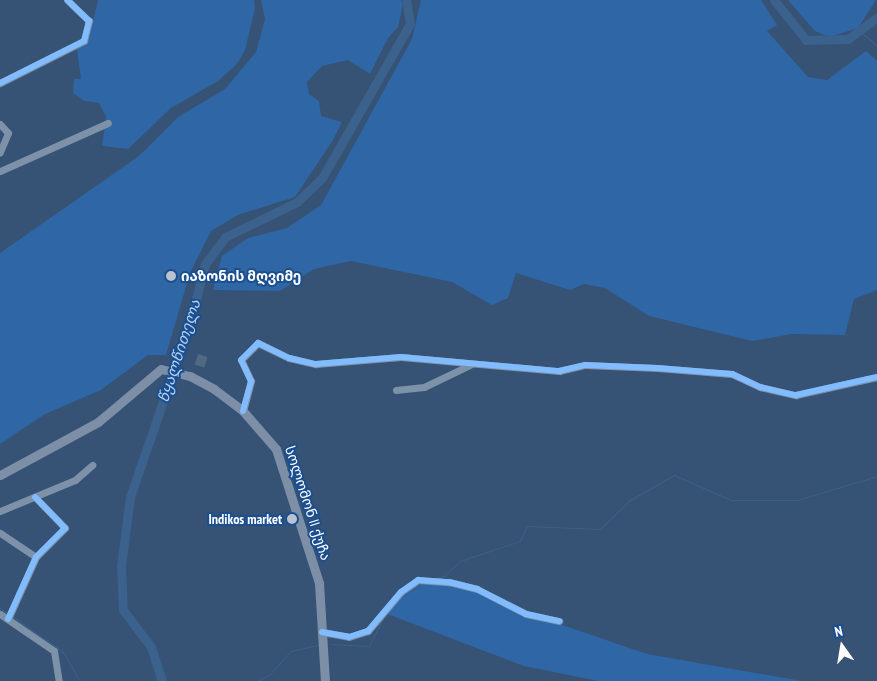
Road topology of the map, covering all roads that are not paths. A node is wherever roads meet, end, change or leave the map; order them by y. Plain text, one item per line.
1 (67, 0) edge
2 (0, 83) edge
3 (108, 123) dead end
4 (0, 124) edge
5 (0, 152) edge
6 (0, 171) edge
7 (470, 364) junction
8 (877, 377) edge
9 (396, 390) dead end
10 (243, 411) junction
11 (92, 465) dead end
12 (0, 475) edge
13 (35, 497) junction
14 (0, 511) edge
15 (0, 533) edge
16 (36, 557) junction
17 (0, 614) edge
18 (8, 619) junction
19 (560, 621) dead end
20 (322, 632) junction
21 (325, 677) edge
22 (58, 681) edge

1 - 2 street
3 - 6 street
4 - 5 street
7 - 8 street
7 - 9 street
7 - 10 street
10 - 12 main road, სოლომონ II ქუჩა
10 - 20 main road, სოლომონ II ქუჩა
11 - 13 street
13 - 14 street
13 - 16 street
15 - 16 street
16 - 18 street
17 - 18 street
18 - 22 street
19 - 20 street
20 - 21 main road, სოლომონ II ქუჩა

